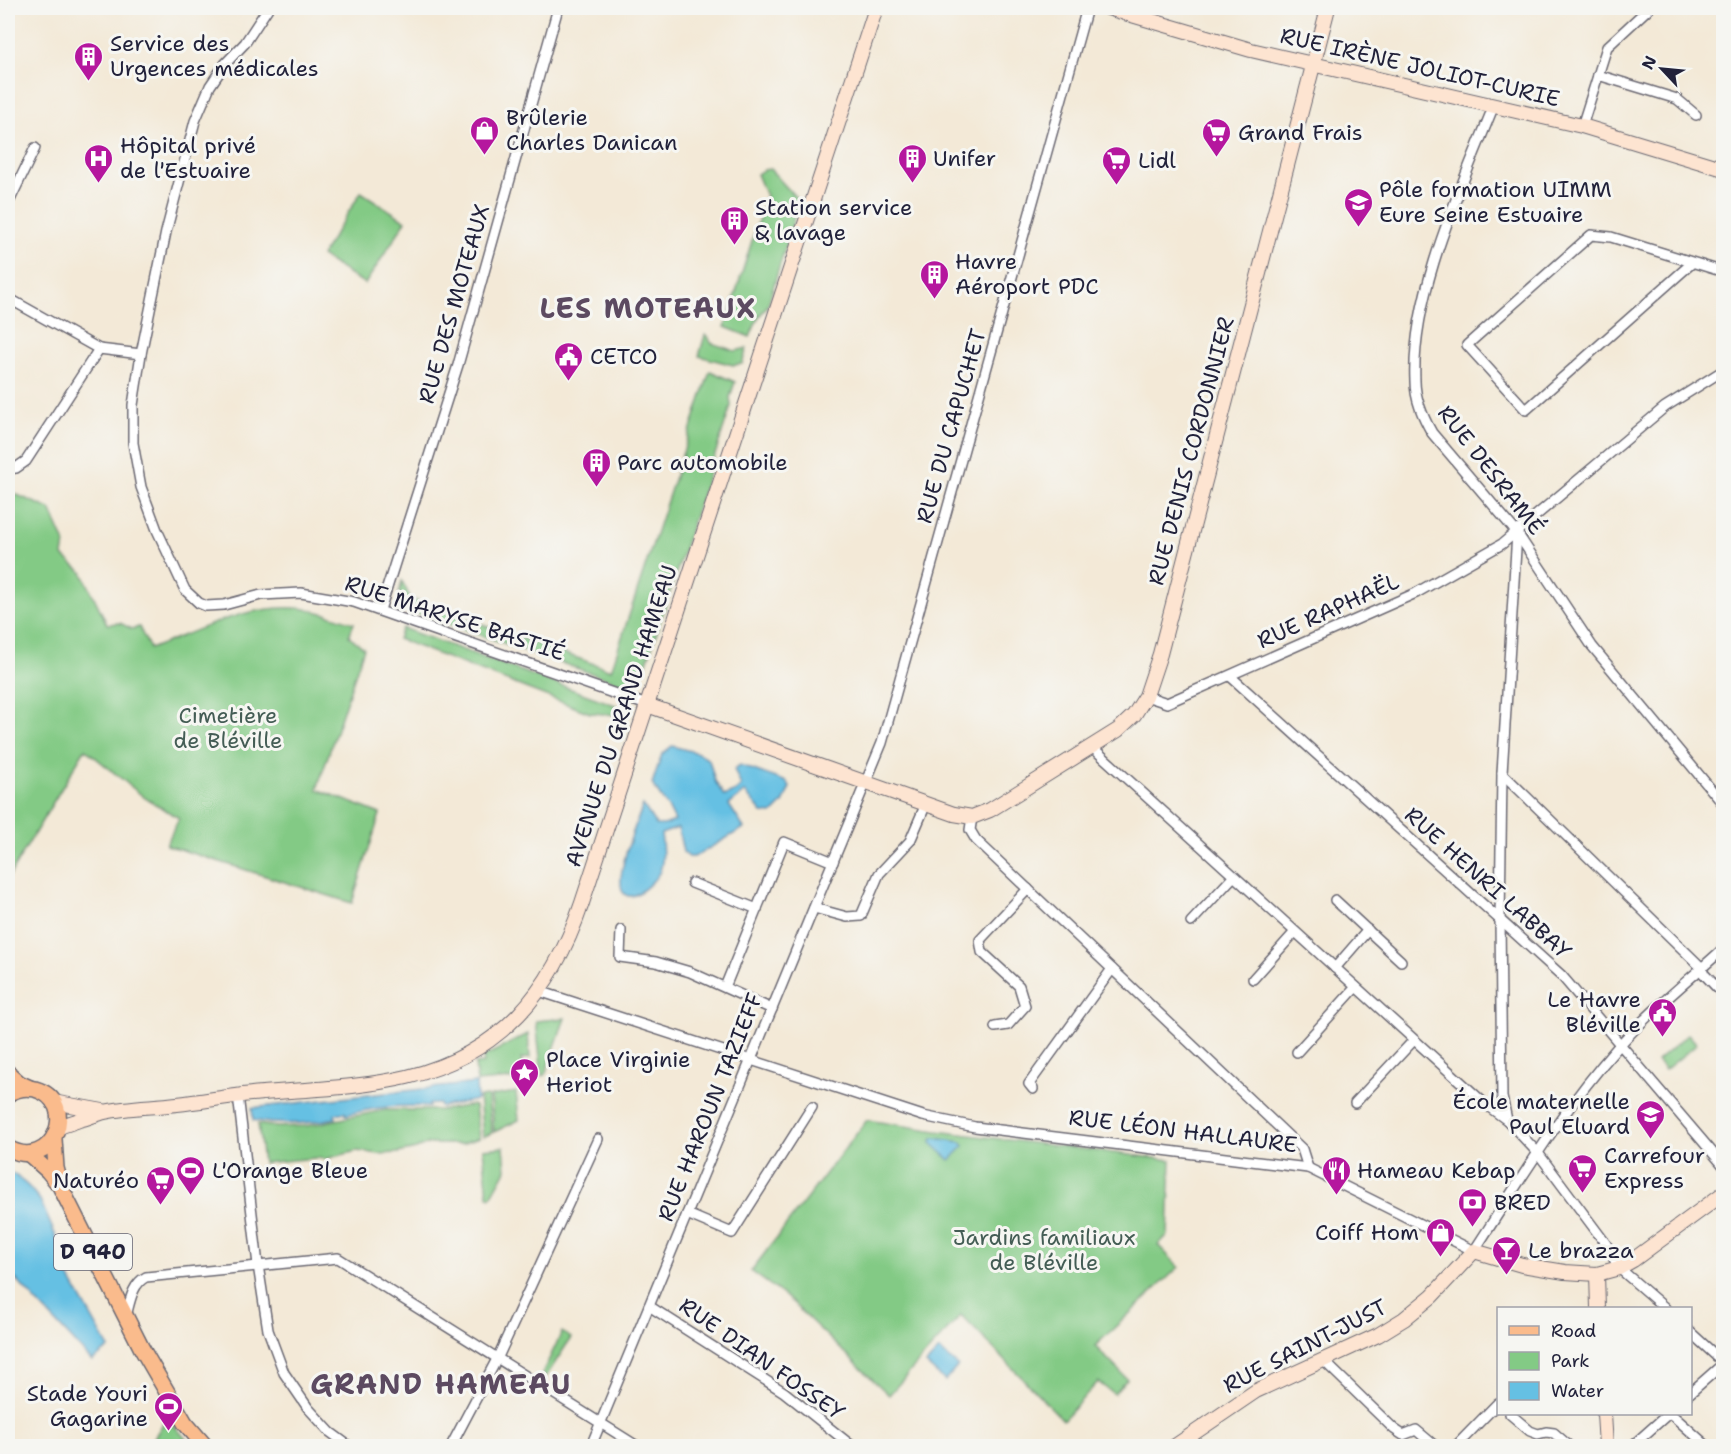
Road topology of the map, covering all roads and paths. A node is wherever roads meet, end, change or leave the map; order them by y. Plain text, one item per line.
1 (268, 8) edge
2 (558, 8) edge
3 (876, 8) edge
4 (1087, 8) edge
5 (1108, 8) edge
6 (1328, 8) edge
7 (1649, 8) edge
8 (1313, 65) junction
9 (1598, 75) junction
10 (1494, 105) junction
11 (1696, 115) dead end
12 (1582, 126) junction
13 (35, 148) dead end
14 (1724, 169) edge
15 (8, 204) edge
16 (1692, 263) junction
17 (1724, 272) edge
18 (8, 298) edge
19 (99, 349) junction
20 (141, 354) junction
21 (1724, 370) edge
22 (8, 469) edge
23 (1517, 533) junction
24 (380, 610) junction
25 (1230, 676) junction
26 (1146, 696) junction
27 (647, 705) junction
28 (1092, 747) junction
29 (1502, 773) junction
30 (865, 783) junction
31 (926, 804) junction
32 (1724, 806) edge
33 (972, 817) junction
34 (833, 862) junction
35 (1233, 876) junction
36 (692, 883) dead end
37 (1028, 889) junction
38 (1335, 900) dead end
39 (814, 908) junction
40 (757, 909) junction
41 (1500, 920) junction
42 (1191, 922) dead end
43 (621, 930) dead end
44 (1368, 930) junction
45 (1295, 932) junction
46 (1724, 948) edge
47 (1401, 961) dead end
48 (1335, 968) junction
49 (1702, 968) junction
50 (1112, 969) junction
51 (1253, 979) dead end
52 (725, 987) junction
53 (1356, 987) junction
54 (539, 991) junction
55 (1724, 995) edge
56 (772, 1009) junction
57 (995, 1027) dead end
58 (1414, 1040) junction
59 (1620, 1044) junction
60 (1297, 1052) dead end
61 (751, 1059) junction
62 (8, 1073) edge
63 (30, 1088) junction
64 (1033, 1089) dead end
65 (8, 1094) edge
66 (238, 1095) junction
67 (53, 1102) junction
68 (1355, 1102) dead end
69 (812, 1107) dead end
70 (105, 1112) junction
71 (1507, 1120) junction
72 (56, 1134) junction
73 (598, 1139) dead end
74 (8, 1148) edge
75 (1538, 1153) junction
76 (29, 1154) junction
77 (1724, 1166) edge
78 (1308, 1168) junction
79 (60, 1186) junction
80 (1724, 1193) edge
81 (687, 1214) junction
82 (1474, 1251) junction
83 (258, 1265) junction
84 (1619, 1268) junction
85 (1597, 1274) junction
86 (649, 1306) junction
87 (1598, 1307) edge
88 (1664, 1307) edge
89 (126, 1316) junction
90 (1692, 1334) edge
91 (498, 1358) junction
92 (1323, 1361) junction
93 (1723, 1363) edge
94 (1692, 1391) edge
95 (1497, 1404) edge
96 (1512, 1415) edge
97 (1604, 1415) edge
98 (1667, 1415) edge
99 (1671, 1415) edge
100 (601, 1422) junction
101 (205, 1446) edge
102 (349, 1446) edge
103 (451, 1446) edge
104 (591, 1446) edge
105 (637, 1446) edge
106 (852, 1446) edge
107 (1175, 1446) edge
108 (1435, 1446) edge
109 (1456, 1446) edge
110 (1569, 1446) edge
111 (1606, 1446) edge
112 (1632, 1446) edge
113 (1707, 1446) edge

1 - 20 street, RUE MARYSE BASTIÉ
2 - 24 street, RUE DES MOTEAUX
3 - 27 street, AVENUE DU GRAND HAMEAU
4 - 30 street, RUE DU CAPUCHET
5 - 8 street, RUE IRÈNE JOLIOT-CURIE
6 - 8 street, RUE DENIS CORDONNIER
7 - 9 street
8 - 10 street, RUE IRÈNE JOLIOT-CURIE
8 - 26 street, RUE DENIS CORDONNIER
9 - 11 street
9 - 12 street
10 - 12 street, RUE IRÈNE JOLIOT-CURIE
10 - 23 street, RUE DESRAMÉ
12 - 14 street, RUE IRÈNE JOLIOT-CURIE
13 - 15 street
16 - 16 street
16 - 17 street
18 - 19 street
19 - 20 street
19 - 22 street
20 - 24 street, RUE MARYSE BASTIÉ
21 - 23 street, RUE RAPHAËL
23 - 25 street, RUE RAPHAËL
23 - 29 street
23 - 32 street, RUE DESRAMÉ
24 - 27 street, RUE MARYSE BASTIÉ
25 - 26 street, RUE RAPHAËL
25 - 41 street, RUE HENRI LABBAY
26 - 28 street, RUE DENIS CORDONNIER
27 - 30 street, RUE MARYSE BASTIÉ
27 - 54 street, AVENUE DU GRAND HAMEAU
28 - 33 street, RUE DENIS CORDONNIER
28 - 35 street
29 - 41 street
29 - 49 street
30 - 31 street, RUE MARYSE BASTIÉ
30 - 34 street, RUE HAROUN TAZIEFF
31 - 33 street, RUE MARYSE BASTIÉ
31 - 39 street
33 - 37 street
34 - 39 street, RUE HAROUN TAZIEFF
34 - 40 street
35 - 42 street
35 - 45 street
36 - 40 street
37 - 50 street
37 - 57 street
38 - 44 street
39 - 56 street, RUE HAROUN TAZIEFF
40 - 52 street
41 - 59 street, RUE HENRI LABBAY
41 - 71 street
43 - 52 street
44 - 47 street
44 - 48 street
45 - 48 street
45 - 51 street
46 - 49 street
48 - 53 street
49 - 55 street
49 - 59 street
50 - 64 street
50 - 78 street
52 - 56 street
53 - 58 street
53 - 60 street
54 - 61 street, RUE LÉON HALLAURE
54 - 66 street, AVENUE DU GRAND HAMEAU
56 - 61 street, RUE HAROUN TAZIEFF
58 - 68 street
58 - 71 street
59 - 75 street
59 - 77 street, RUE HENRI LABBAY
61 - 78 street, RUE LÉON HALLAURE
61 - 81 street, RUE HAROUN TAZIEFF
62 - 63 main road
63 - 65 main road
63 - 67 main road
66 - 70 street, AVENUE DU GRAND HAMEAU
66 - 83 street
67 - 70 street, AVENUE DU GRAND HAMEAU
67 - 72 main road
69 - 81 street
70 - 72 street, AVENUE DU GRAND HAMEAU
71 - 75 street
72 - 76 main road
72 - 79 main road, D 940
73 - 91 street
74 - 76 main road
75 - 82 street
75 - 84 street
76 - 79 main road, D 940
78 - 82 street, RUE LÉON HALLAURE
79 - 89 main road, D 940
80 - 84 street
81 - 86 street, RUE HAROUN TAZIEFF
82 - 85 street, RUE LÉON HALLAURE
82 - 92 street, RUE SAINT-JUST
83 - 89 street
83 - 91 street
83 - 102 street
84 - 85 street, RUE LÉON HALLAURE
84 - 88 street
85 - 87 street
86 - 100 street, RUE HAROUN TAZIEFF
86 - 106 street, RUE DIAN FOSSEY
89 - 101 main road, D 940
90 - 93 street
91 - 100 street
91 - 103 street
92 - 107 street, RUE SAINT-JUST
92 - 108 street
93 - 94 street
95 - 109 street
96 - 110 street
97 - 111 street
98 - 112 street
99 - 113 street
100 - 104 street, RUE HAROUN TAZIEFF
100 - 105 street

